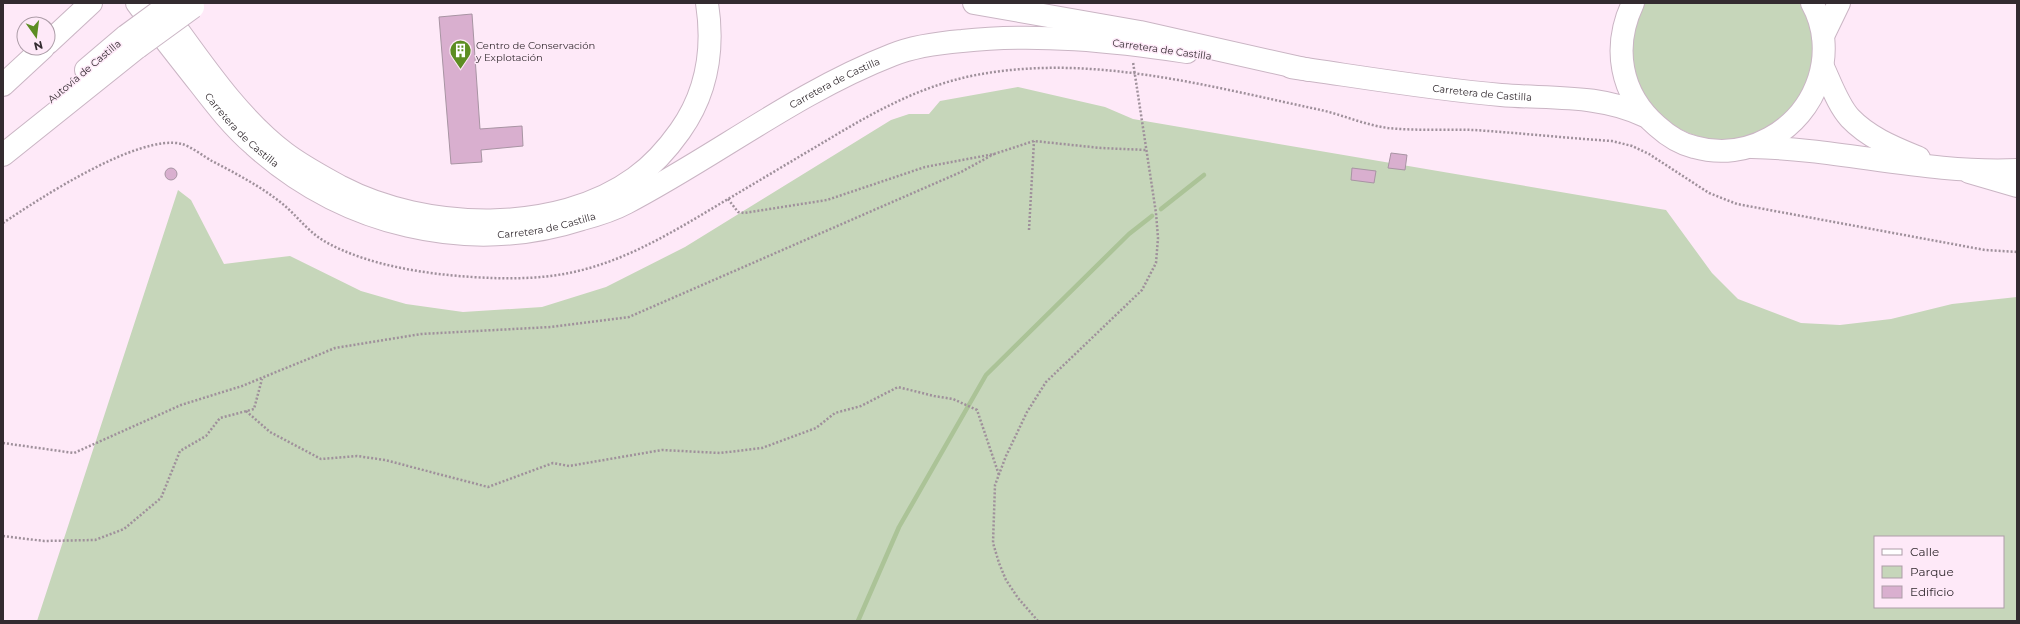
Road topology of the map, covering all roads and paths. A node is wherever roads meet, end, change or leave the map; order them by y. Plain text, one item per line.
1 (91, 3) edge
2 (137, 3) edge
3 (158, 3) edge
4 (171, 3) edge
5 (707, 3) edge
6 (974, 3) edge
7 (1633, 3) edge
8 (1812, 3) edge
9 (1839, 3) edge
10 (196, 5) edge
11 (56, 36) edge
12 (1823, 36) junction
13 (132, 42) junction
14 (1131, 43) junction
15 (34, 56) edge
16 (1823, 67) junction
17 (1309, 70) junction
18 (1135, 74) junction
19 (3, 85) edge
20 (1645, 116) junction
21 (1034, 141) junction
22 (3, 147) edge
23 (1752, 147) junction
24 (1146, 150) junction
25 (994, 154) junction
26 (3, 155) edge
27 (1953, 169) junction
28 (2017, 170) edge
29 (2017, 186) edge
30 (728, 199) junction
31 (3, 223) edge
32 (1029, 230) dead end
33 (2017, 252) edge
34 (262, 378) junction
35 (246, 411) junction
36 (3, 443) edge
37 (998, 474) junction
38 (3, 536) edge
39 (1038, 621) edge

1 - 11 main road
2 - 14 main road, Carretera de Castilla
3 - 5 main road
4 - 13 main road, Autovía de Castilla, bridge
6 - 17 main road
7 - 20 main road
8 - 12 main road
9 - 12 main road
10 - 13 main road, bridge
12 - 16 main road
13 - 22 main road, Autovía de Castilla
13 - 26 main road
14 - 17 main road, Carretera de Castilla
14 - 18 path
15 - 19 main road
16 - 23 main road
16 - 27 main road
17 - 20 main road, Carretera de Castilla
18 - 24 path
18 - 30 path
18 - 33 path
20 - 23 main road
21 - 24 path
21 - 25 path
21 - 32 path
23 - 27 main road
24 - 37 path
25 - 30 path
25 - 34 path
27 - 28 main road
27 - 29 main road
30 - 31 path
34 - 35 path
34 - 36 path
35 - 37 path
35 - 38 path
37 - 39 path

